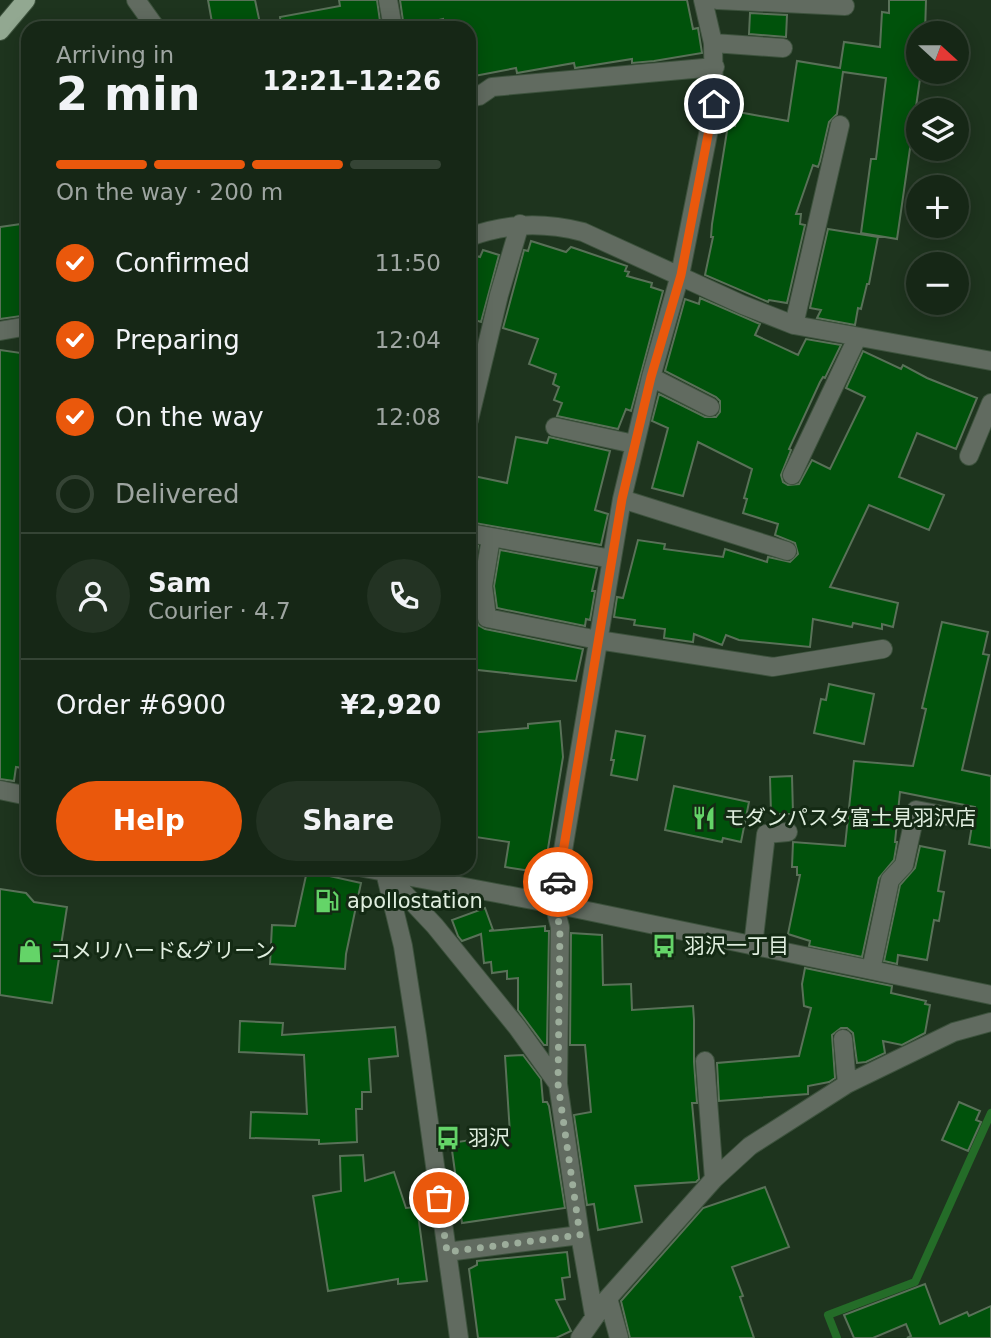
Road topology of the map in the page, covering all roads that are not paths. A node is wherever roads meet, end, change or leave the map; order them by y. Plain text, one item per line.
1 (26, 0) edge
2 (136, 0) edge
3 (388, 0) edge
4 (703, 0) edge
5 (717, 0) edge
6 (845, 6) dead end
7 (151, 21) edge
8 (392, 21) edge
9 (0, 31) edge
10 (713, 43) junction
11 (783, 48) dead end
12 (715, 67) junction
13 (476, 97) edge
14 (840, 125) dead end
15 (520, 224) junction
16 (476, 234) edge
17 (681, 275) junction
18 (794, 325) junction
19 (21, 327) edge
20 (0, 331) edge
21 (857, 338) junction
22 (991, 361) edge
23 (651, 377) junction
24 (476, 391) edge
25 (991, 403) edge
26 (710, 407) dead end
27 (555, 427) dead end
28 (634, 444) junction
29 (969, 456) dead end
30 (792, 475) dead end
31 (622, 499) junction
32 (476, 535) edge
33 (491, 538) junction
34 (787, 551) dead end
35 (612, 559) junction
36 (598, 640) junction
37 (883, 649) dead end
38 (0, 790) edge
39 (21, 794) edge
40 (958, 818) dead end
41 (788, 832) dead end
42 (385, 875) edge
43 (389, 875) edge
44 (409, 875) edge
45 (554, 904) junction
46 (753, 946) junction
47 (872, 970) junction
48 (991, 995) edge
49 (991, 1022) edge
50 (844, 1039) dead end
51 (705, 1061) dead end
52 (558, 1084) junction
53 (847, 1084) junction
54 (713, 1180) junction
55 (580, 1235) junction
56 (447, 1252) junction
57 (608, 1298) junction
58 (594, 1315) junction
59 (458, 1338) edge
60 (580, 1338) edge
61 (619, 1338) edge

1 - 9 main road
2 - 7 street
3 - 8 street
4 - 10 street
5 - 6 street
10 - 11 street
10 - 12 street
12 - 13 street
12 - 17 street
14 - 18 street
15 - 16 street
15 - 17 street
15 - 24 street
17 - 18 street
17 - 23 street
18 - 21 street
19 - 20 street
21 - 22 street
21 - 30 street
23 - 26 street
23 - 28 street
25 - 29 street
27 - 28 street
28 - 31 street
31 - 34 street
31 - 35 street
32 - 33 street
33 - 35 street
33 - 36 street
35 - 36 street
36 - 37 street
36 - 45 street
38 - 39 street
40 - 47 street
41 - 46 street
42 - 56 street
43 - 52 street
44 - 45 street
45 - 46 street
45 - 52 street
46 - 47 street
47 - 48 street
49 - 53 street
50 - 53 street
51 - 54 street
52 - 55 street
53 - 54 street
54 - 57 street
55 - 56 street
55 - 58 street
56 - 59 street
57 - 58 street
57 - 61 street
58 - 60 street

